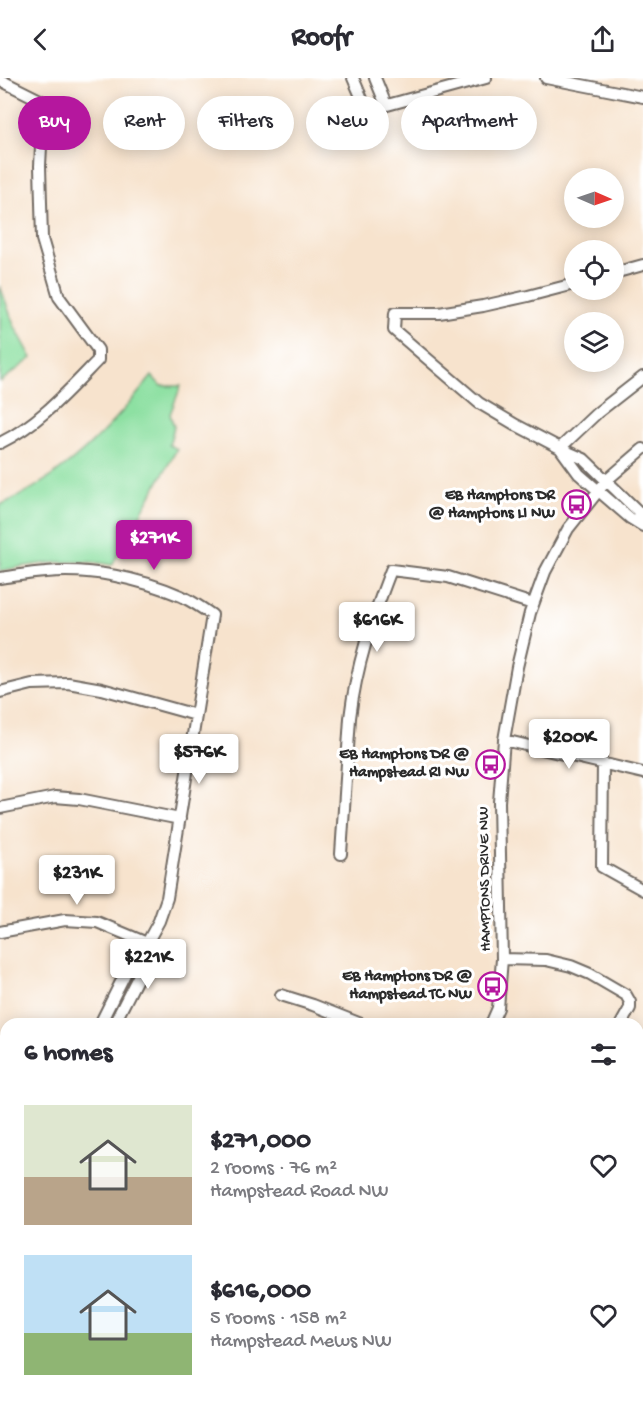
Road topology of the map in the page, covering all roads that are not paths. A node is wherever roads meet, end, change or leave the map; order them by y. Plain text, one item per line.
1 (353, 78) edge
2 (375, 78) edge
3 (485, 78) edge
4 (546, 78) edge
5 (0, 81) edge
6 (583, 81) edge
7 (361, 96) edge
8 (382, 96) edge
9 (643, 97) edge
10 (389, 104) edge
11 (643, 265) edge
12 (624, 270) edge
13 (564, 287) edge
14 (643, 377) edge
15 (0, 443) edge
16 (560, 448) junction
17 (643, 449) edge
18 (607, 480) junction
19 (598, 490) junction
20 (643, 516) edge
21 (643, 526) edge
22 (0, 578) edge
23 (533, 604) junction
24 (0, 692) edge
25 (196, 715) junction
26 (504, 740) junction
27 (603, 763) junction
28 (643, 773) edge
29 (0, 808) edge
30 (180, 819) junction
31 (341, 855) dead end
32 (643, 890) edge
33 (0, 932) edge
34 (147, 943) junction
35 (502, 959) junction
36 (281, 995) dead end
37 (103, 1018) edge
38 (117, 1018) edge
39 (346, 1018) edge
40 (494, 1018) edge
41 (624, 1018) edge

1 - 7 street
2 - 8 street
3 - 10 street
4 - 6 street
5 - 15 street
6 - 9 street
11 - 12 street
13 - 16 street
14 - 16 street
16 - 18 street
16 - 19 street
17 - 18 street, HAMPTONS DRIVE NW
18 - 19 street, HAMPTONS DRIVE NW
18 - 20 street
19 - 21 street
19 - 23 street, HAMPTONS DRIVE NW
22 - 25 street
23 - 26 street, HAMPTONS DRIVE NW
23 - 31 street
24 - 25 street
25 - 30 street
26 - 27 street
26 - 35 street, HAMPTONS DRIVE NW
27 - 28 street
27 - 32 street
29 - 30 street
30 - 34 street
33 - 34 street
34 - 37 street
34 - 38 street
35 - 40 street, HAMPTONS DRIVE NW
35 - 41 street
36 - 39 street

